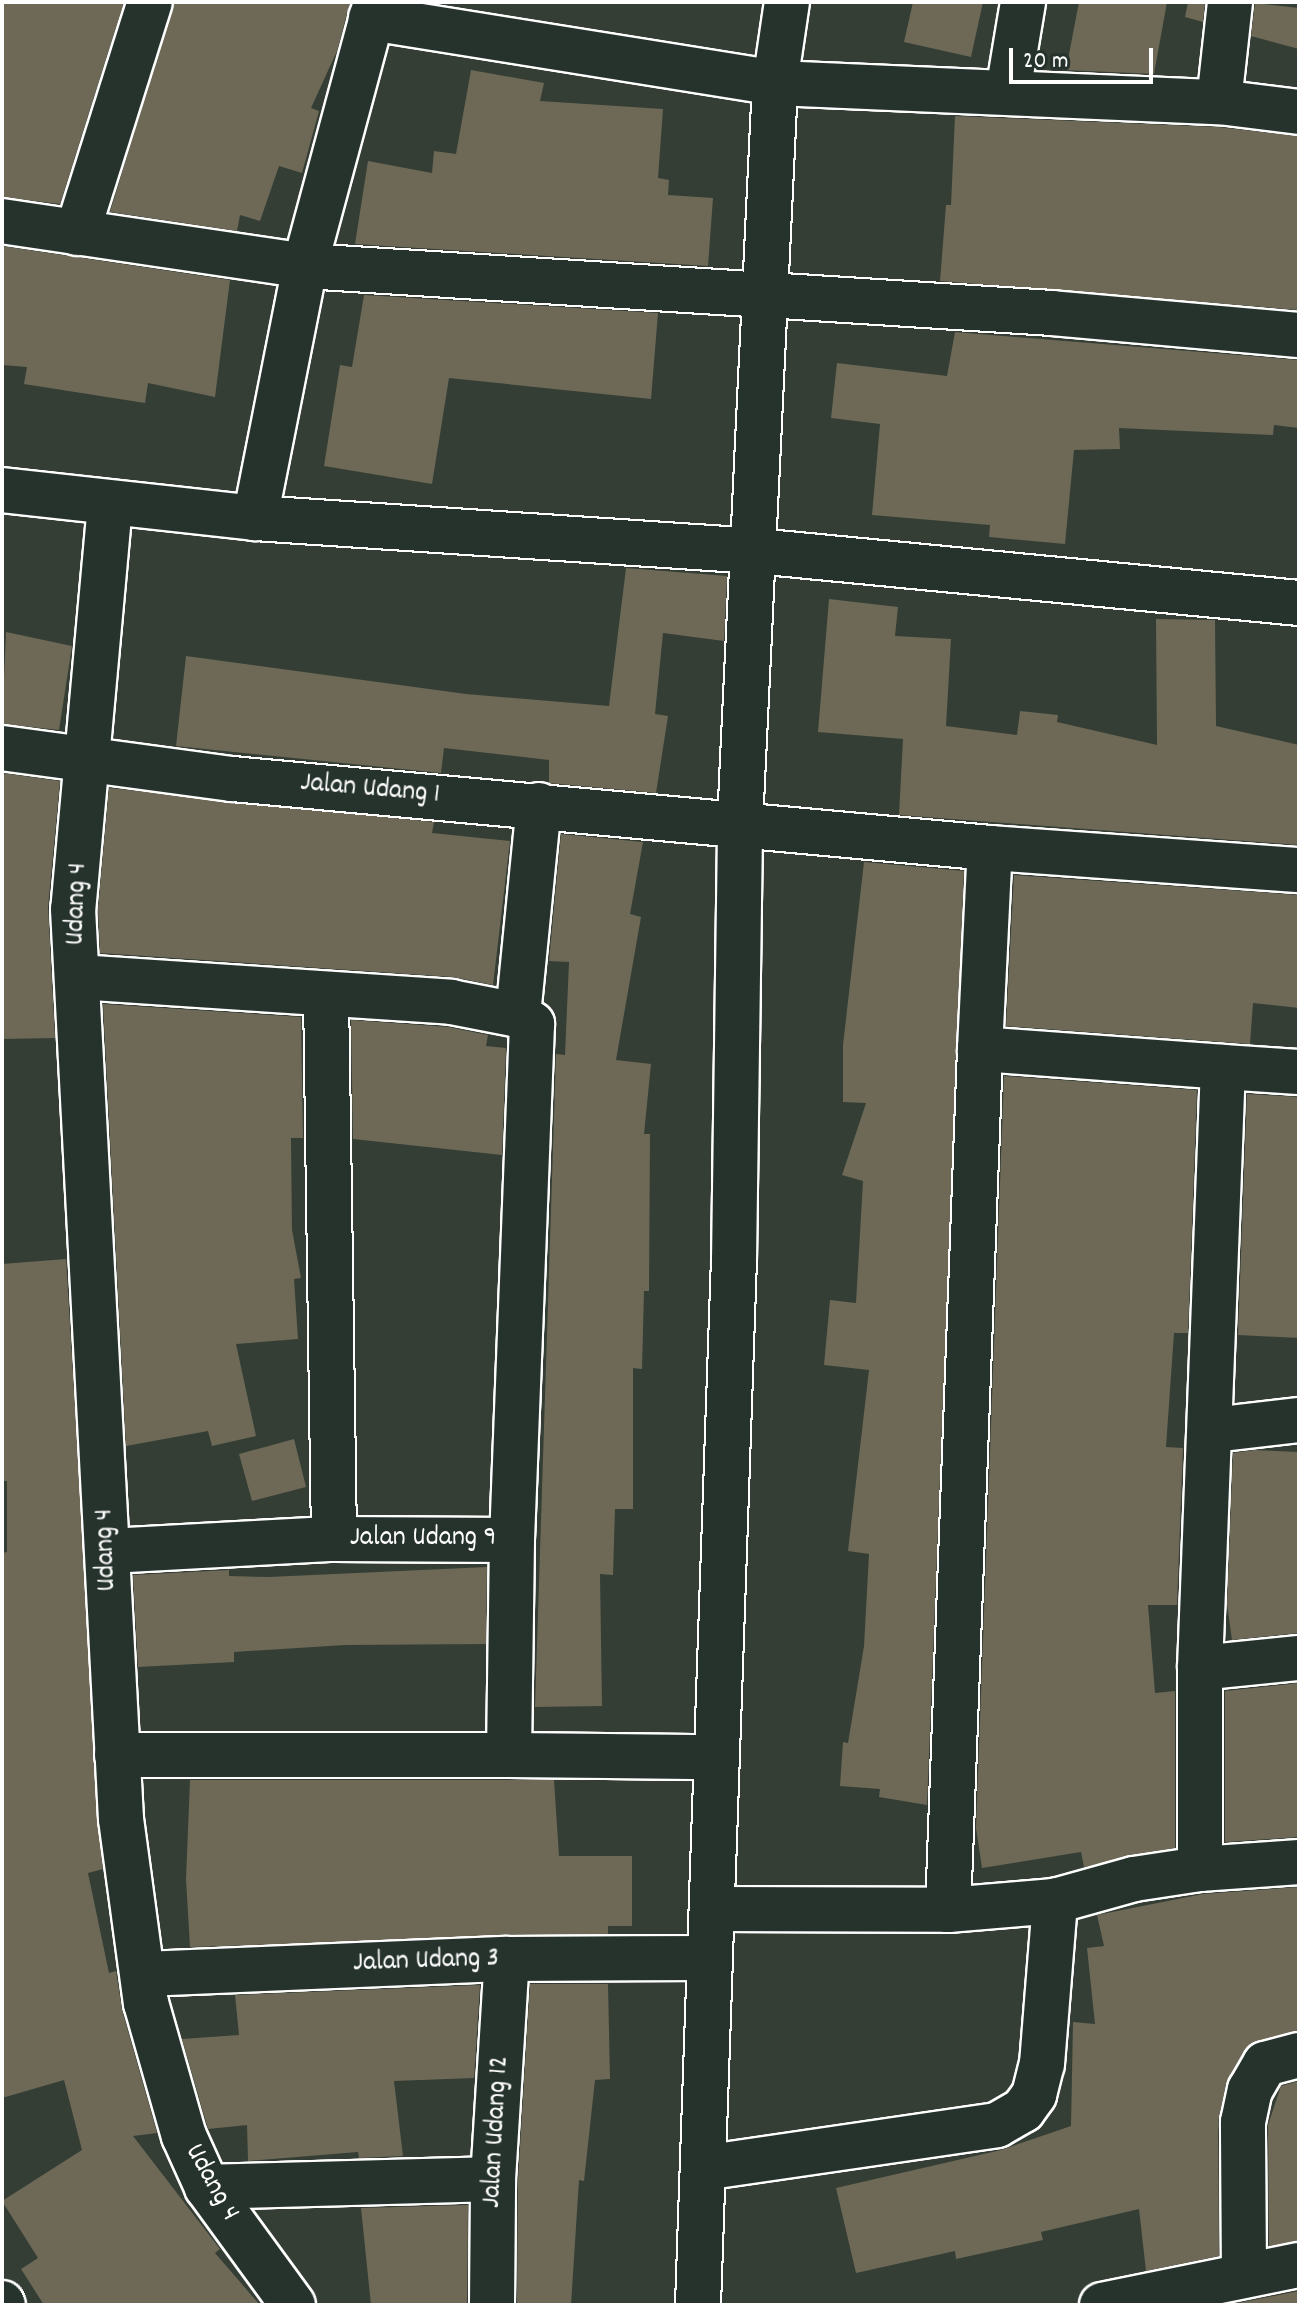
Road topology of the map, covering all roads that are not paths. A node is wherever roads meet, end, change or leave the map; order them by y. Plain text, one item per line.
1 (150, 2) edge
2 (787, 2) edge
3 (1023, 2) edge
4 (1230, 2) edge
5 (374, 10) edge
6 (775, 83) junction
7 (1008, 92) junction
8 (1219, 102) junction
9 (1299, 112) edge
10 (2, 221) edge
11 (77, 233) junction
12 (305, 266) junction
13 (767, 297) junction
14 (1299, 335) edge
15 (2, 490) edge
16 (110, 505) junction
17 (255, 518) junction
18 (756, 551) junction
19 (1299, 603) edge
20 (2, 748) edge
21 (90, 757) junction
22 (539, 805) junction
23 (740, 823) junction
24 (990, 848) junction
25 (1299, 870) edge
26 (78, 977) junction
27 (326, 996) junction
28 (518, 1015) junction
29 (980, 1049) junction
30 (1223, 1067) junction
31 (1299, 1072) edge
32 (1299, 1420) edge
33 (1212, 1430) junction
34 (334, 1539) junction
35 (512, 1540) junction
36 (109, 1551) junction
37 (1299, 1658) edge
38 (1200, 1668) junction
39 (117, 1755) junction
40 (509, 1755) junction
41 (716, 1757) junction
42 (1299, 1862) edge
43 (1200, 1869) junction
44 (1055, 1901) junction
45 (714, 1909) junction
46 (948, 1910) junction
47 (709, 1958) junction
48 (507, 1959) junction
49 (144, 1974) junction
50 (1299, 2055) edge
51 (703, 2168) junction
52 (493, 2179) junction
53 (207, 2187) junction
54 (1299, 2265) edge
55 (1244, 2275) junction
56 (293, 2305) edge
57 (492, 2305) edge
58 (698, 2305) edge
59 (1102, 2305) edge

1 - 11 street
2 - 6 street
3 - 7 street
4 - 8 street
5 - 6 street
5 - 12 street
6 - 7 street
6 - 13 street
7 - 8 street
8 - 9 street
10 - 11 street
11 - 12 street
12 - 13 street
12 - 17 street
13 - 14 street
13 - 18 street
15 - 16 street
16 - 17 street
16 - 21 street, Udang 4
17 - 18 street
18 - 19 street
18 - 23 street
20 - 21 street, Jalan Udang 1
21 - 22 street, Jalan Udang 1
21 - 26 street, Udang 4
22 - 23 street, Jalan Udang 1
22 - 28 street
23 - 24 street, Jalan Udang 1
23 - 41 street
24 - 25 street, Jalan Udang 1
24 - 29 street
26 - 27 street
26 - 36 street, Udang 4
27 - 28 street
27 - 34 street
28 - 35 street
29 - 30 street
29 - 46 street
30 - 31 street
30 - 33 street
32 - 33 street
33 - 38 street
34 - 35 street, Jalan Udang 9
34 - 36 street, Jalan Udang 9
35 - 40 street
36 - 39 street, Udang 4
37 - 38 street
38 - 43 street
39 - 40 street
39 - 49 street, Udang 4
40 - 41 street
41 - 45 street
42 - 43 street
43 - 44 street
44 - 46 street
44 - 51 street
45 - 46 street
45 - 47 street
47 - 48 street, Jalan Udang 3
47 - 51 street
48 - 49 street, Jalan Udang 3
48 - 52 street, Jalan Udang 12
49 - 53 street, Udang 4
50 - 55 street
51 - 58 street
52 - 53 street
52 - 57 street, Jalan Udang 12
53 - 56 street, Udang 4
54 - 55 street
55 - 59 street

